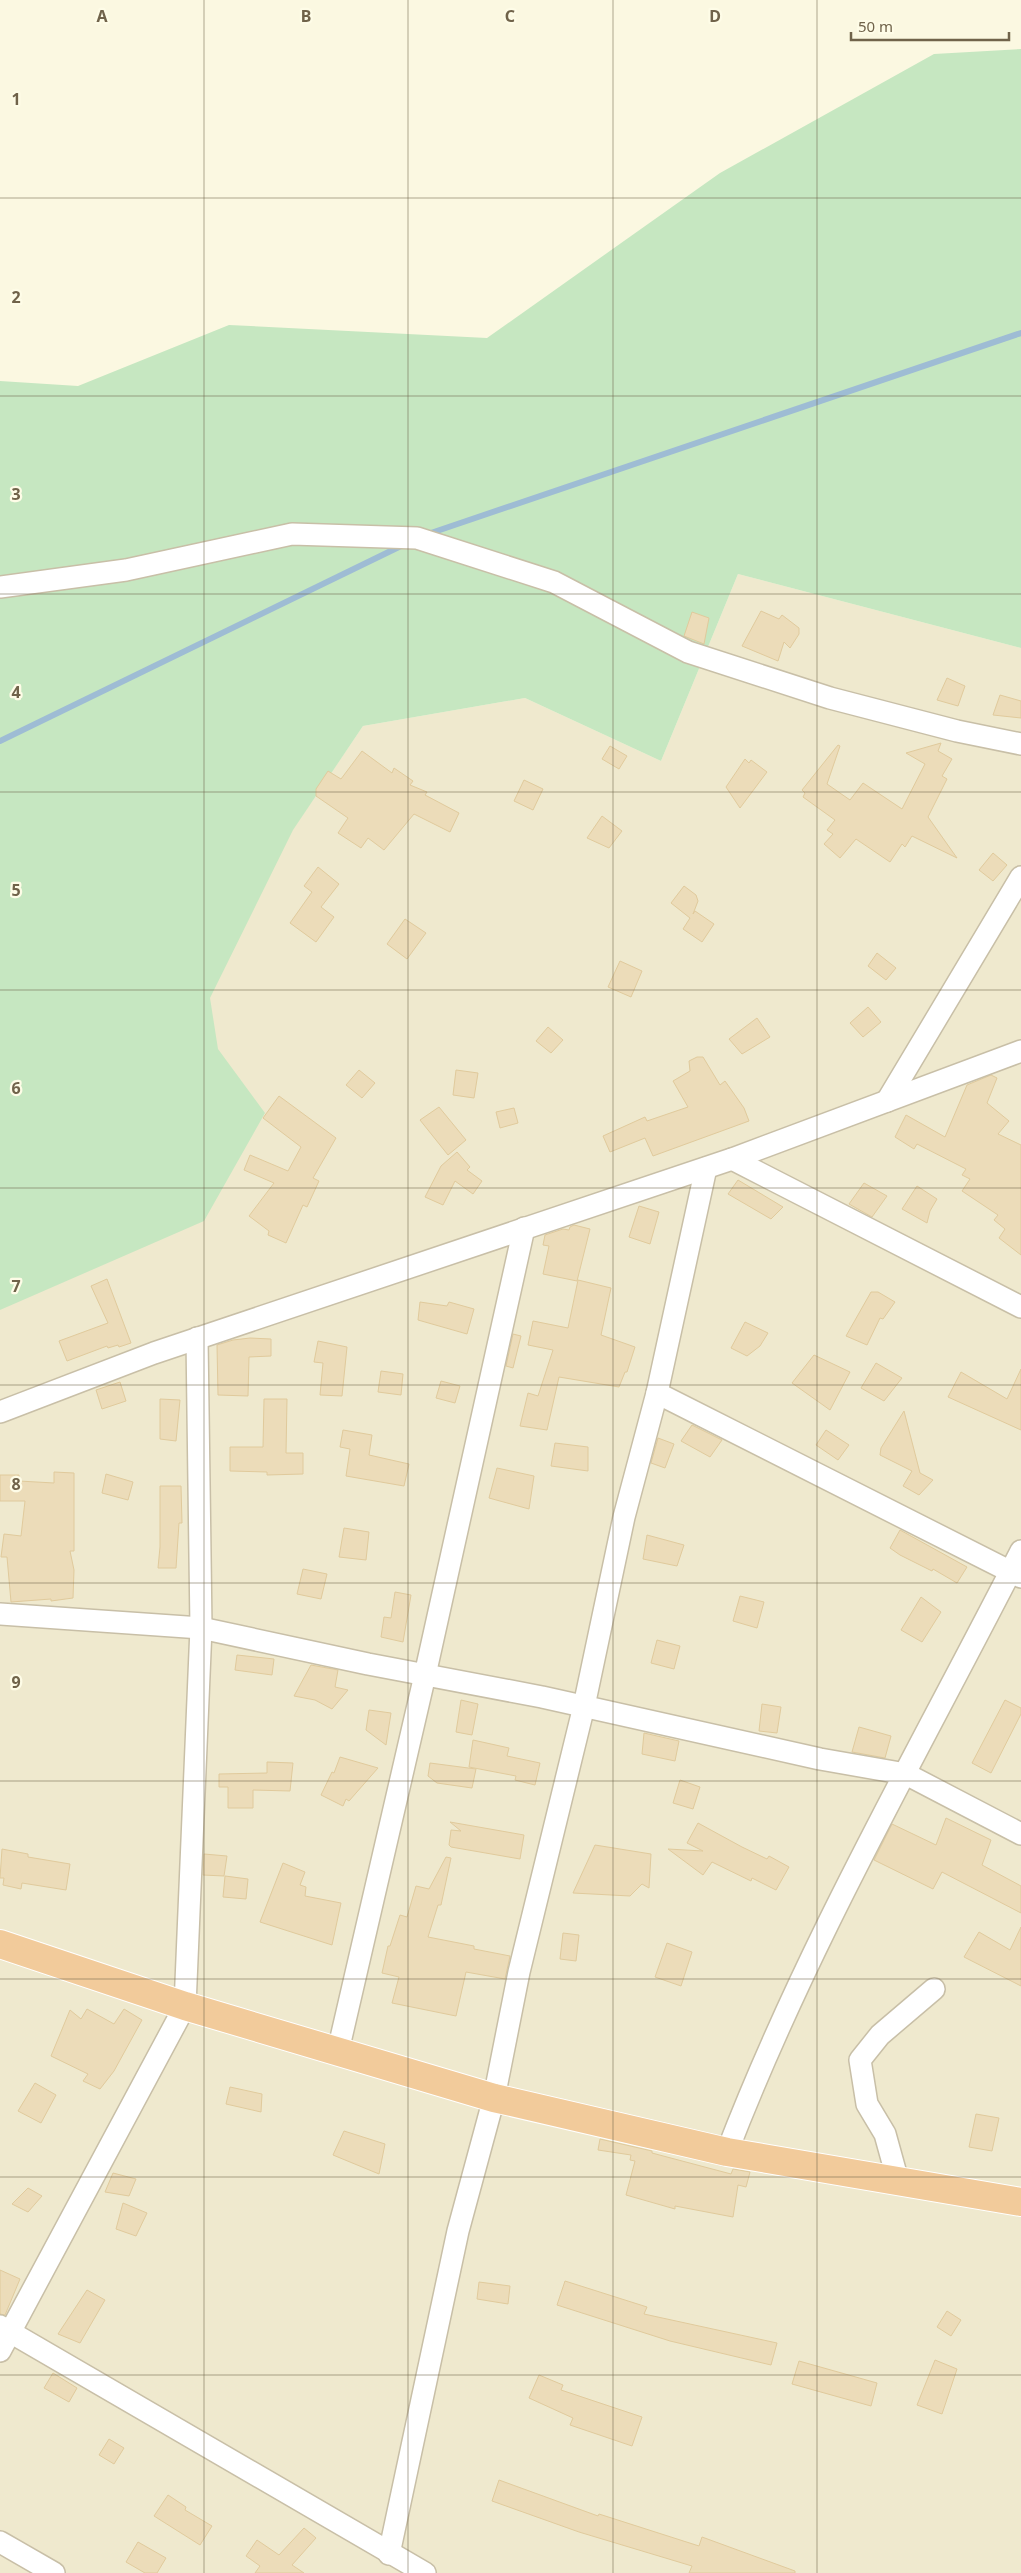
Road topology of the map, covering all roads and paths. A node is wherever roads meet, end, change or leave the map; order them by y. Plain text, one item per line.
1 (0, 586) edge
2 (1021, 744) edge
3 (1021, 877) edge
4 (1021, 1051) edge
5 (887, 1101) junction
6 (732, 1159) junction
7 (706, 1168) junction
8 (524, 1228) junction
9 (1021, 1307) edge
10 (197, 1338) junction
11 (656, 1392) junction
12 (0, 1412) edge
13 (1021, 1551) edge
14 (1016, 1575) edge
15 (0, 1614) edge
16 (201, 1628) junction
17 (426, 1675) junction
18 (584, 1706) junction
19 (906, 1774) junction
20 (1021, 1834) edge
21 (0, 1944) edge
22 (934, 1990) dead end
23 (185, 2006) junction
24 (338, 2051) junction
25 (494, 2098) junction
26 (727, 2152) junction
27 (898, 2181) junction
28 (1021, 2202) edge
29 (6, 2329) edge
30 (0, 2351) edge
31 (0, 2542) edge
32 (389, 2554) junction
33 (54, 2573) edge
34 (425, 2573) edge

1 - 2 street
3 - 5 street
4 - 5 street
5 - 6 street
6 - 7 street
6 - 9 street
7 - 8 street
7 - 11 street
8 - 10 street
8 - 17 street
10 - 12 street
10 - 16 street
11 - 14 street
11 - 18 street
13 - 14 street
14 - 19 street
15 - 16 street
16 - 17 street
16 - 23 street
17 - 18 street
17 - 24 street
18 - 19 street
18 - 25 street
19 - 20 street
19 - 26 street
21 - 23 highway
22 - 27 street
23 - 24 highway
23 - 29 street
24 - 25 highway
25 - 26 highway
25 - 32 street
26 - 27 highway
27 - 28 highway
29 - 30 street
29 - 32 street
31 - 33 street
32 - 34 street

